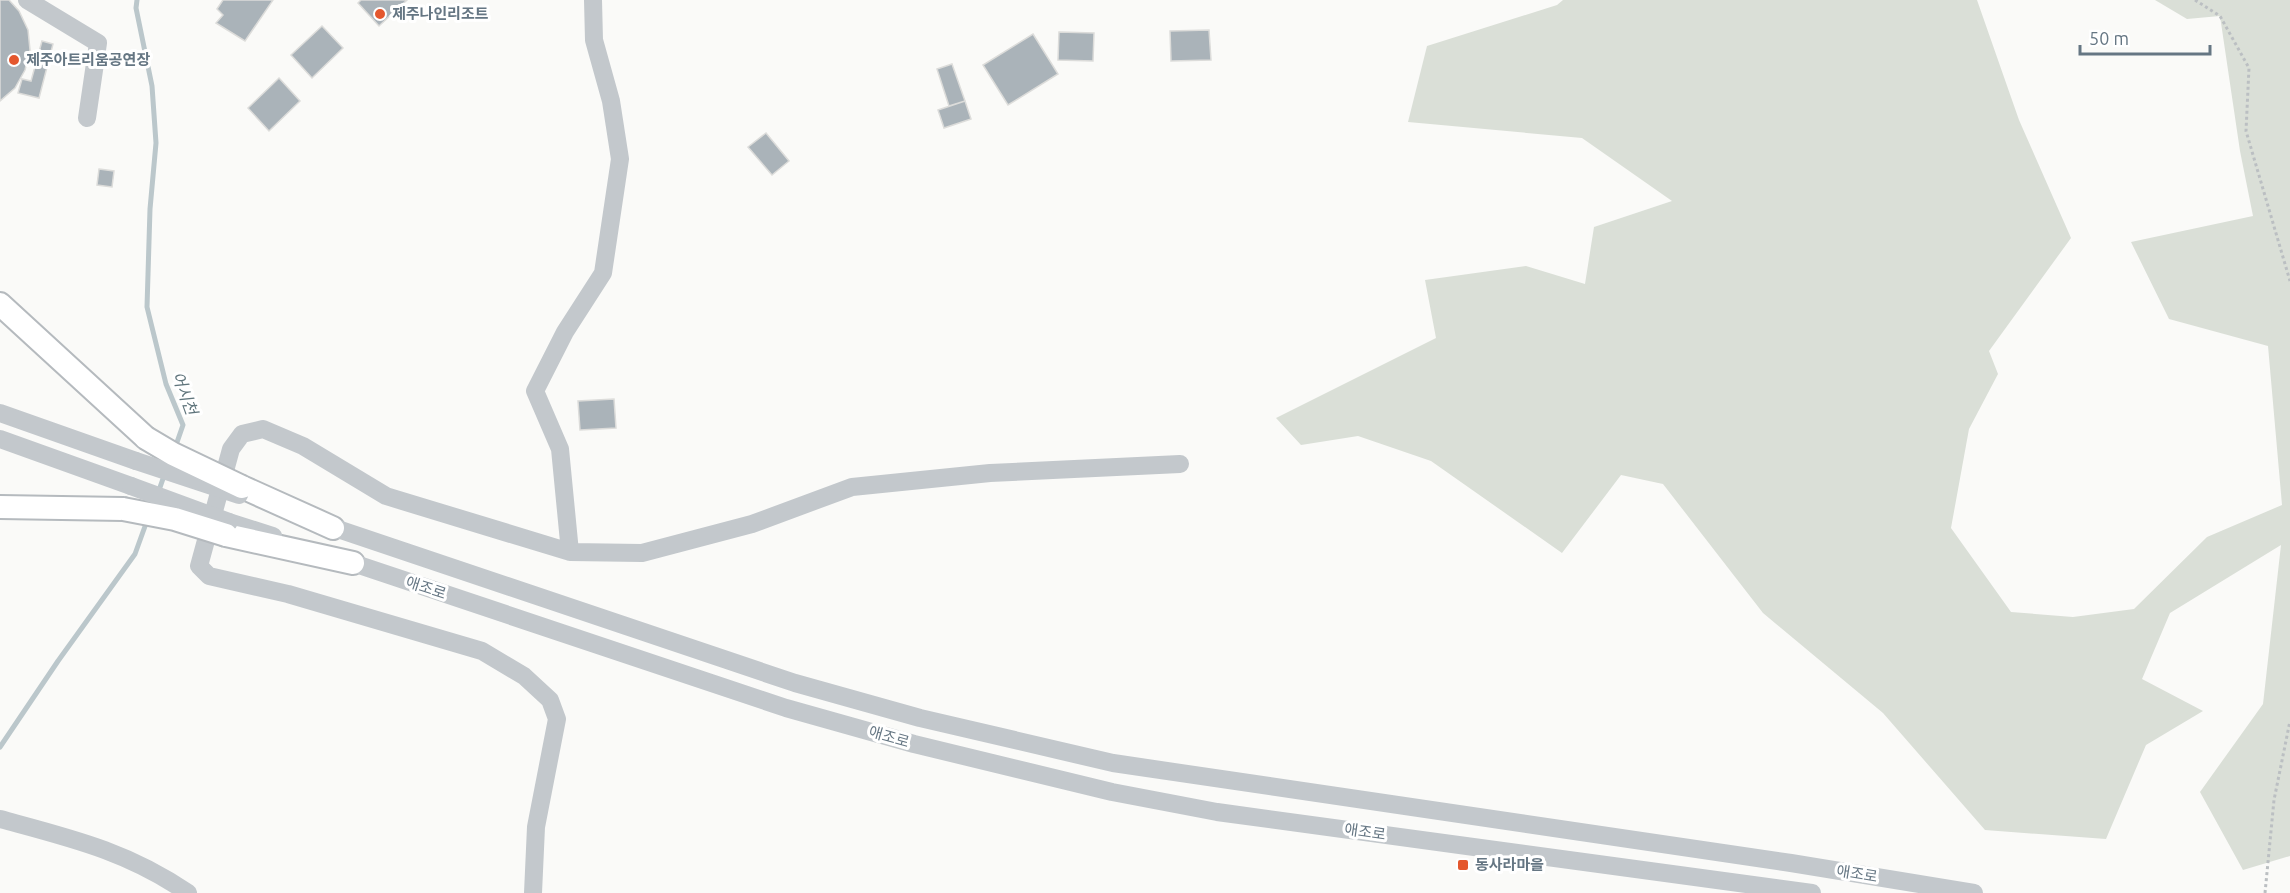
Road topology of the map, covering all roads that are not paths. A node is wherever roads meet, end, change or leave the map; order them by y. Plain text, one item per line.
1 (27, 0) edge
2 (593, 0) edge
3 (87, 118) dead end
4 (0, 304) edge
5 (0, 413) edge
6 (0, 439) edge
7 (1180, 464) dead end
8 (241, 491) junction
9 (0, 507) edge
10 (227, 528) junction
11 (333, 528) joint
12 (570, 552) junction
13 (353, 563) joint
14 (0, 819) edge
15 (188, 893) edge
16 (533, 893) edge
17 (1812, 893) edge
18 (1974, 893) edge

1 - 3 street
2 - 12 street
4 - 8 main road, bridge
5 - 8 street, bridge
6 - 10 street, bridge
7 - 12 street
8 - 11 main road
9 - 10 main road, bridge
10 - 13 main road
11 - 18 street, 애조로
12 - 16 street
13 - 17 street, 애조로
14 - 15 street

